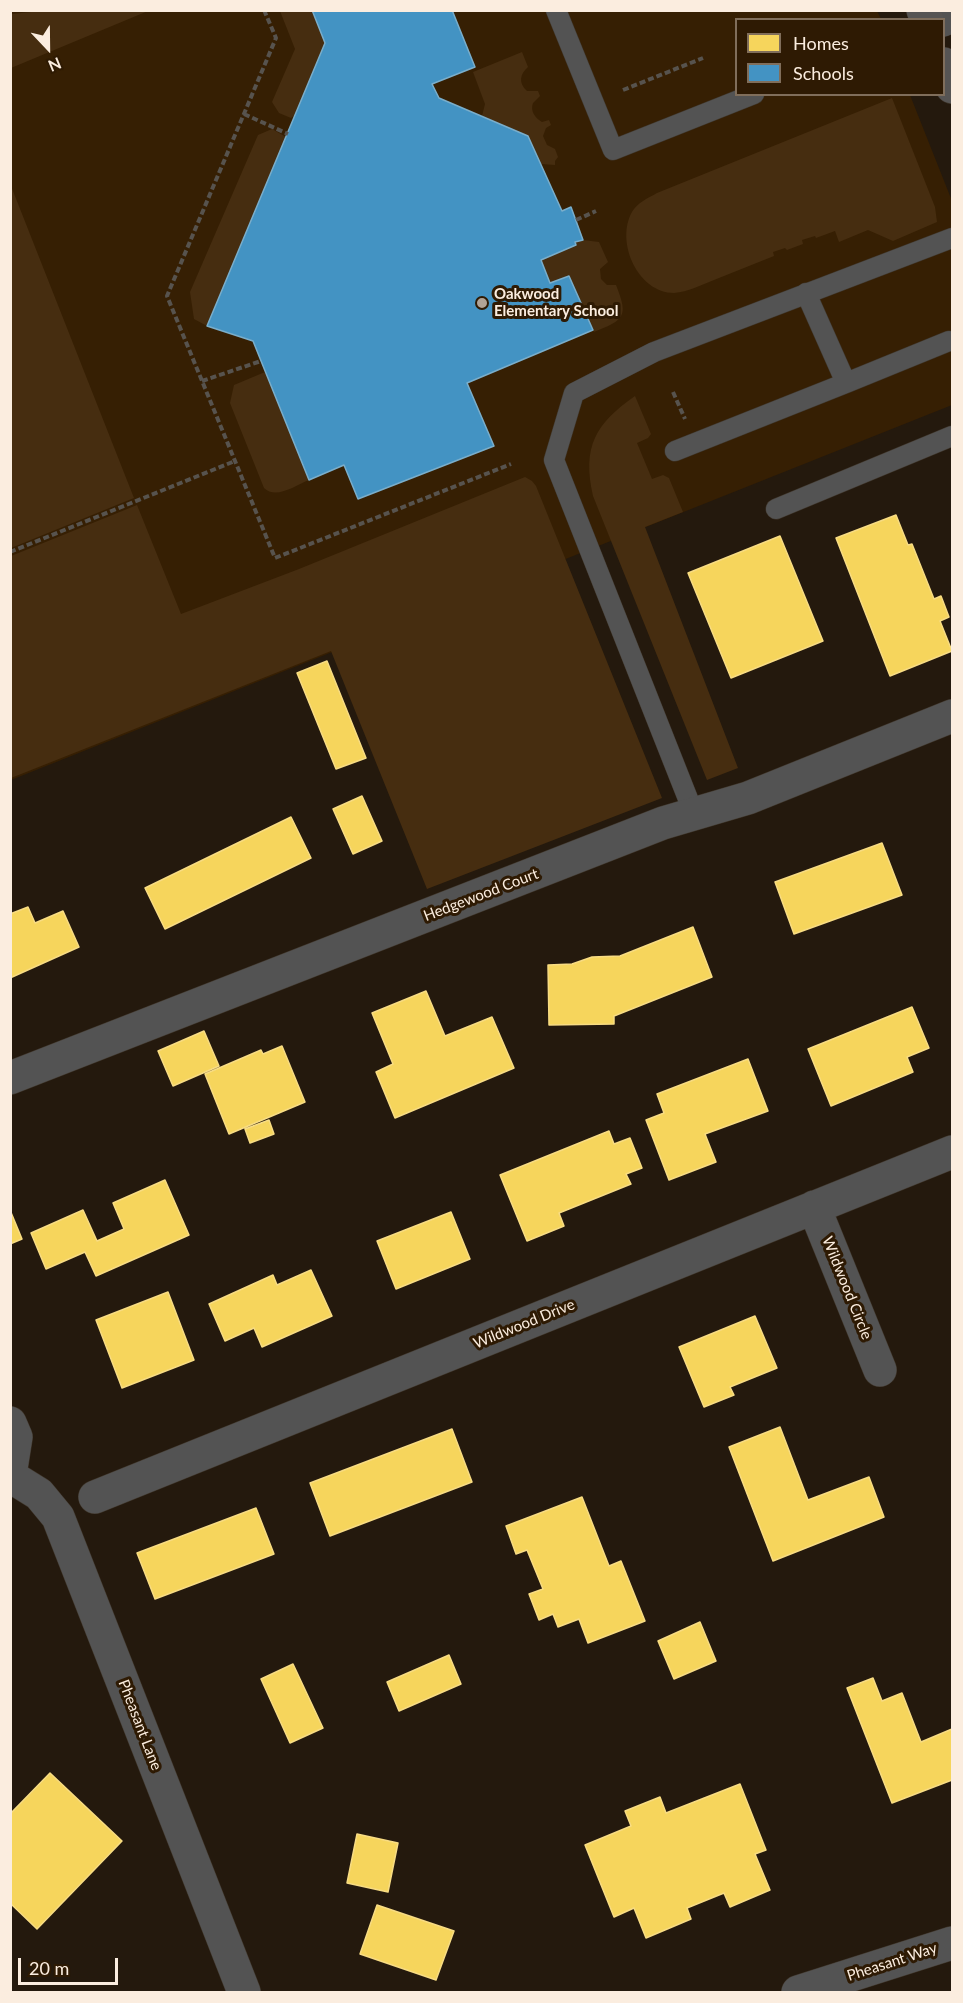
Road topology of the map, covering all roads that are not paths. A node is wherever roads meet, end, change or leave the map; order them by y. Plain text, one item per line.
1 (556, 10) edge
2 (945, 67) edge
3 (952, 87) edge
4 (749, 96) edge
5 (952, 238) edge
6 (806, 292) junction
7 (949, 340) dead end
8 (846, 383) junction
9 (952, 436) edge
10 (675, 451) dead end
11 (776, 509) dead end
12 (952, 716) edge
13 (694, 814) junction
14 (10, 1078) edge
15 (952, 1152) edge
16 (814, 1207) junction
17 (880, 1370) dead end
18 (10, 1423) edge
19 (10, 1476) edge
20 (95, 1497) dead end
21 (952, 1943) edge
22 (244, 1992) edge
23 (798, 1992) edge

1 - 4 lane
2 - 3 main road
5 - 6 lane
6 - 8 lane
6 - 13 lane
7 - 8 lane
8 - 10 lane
9 - 11 lane
12 - 13 street, Hedgewood Court
13 - 14 street, Hedgewood Court
15 - 16 street, Wildwood Drive
16 - 17 street, Wildwood Circle
16 - 20 street, Wildwood Drive
18 - 19 street
19 - 22 street, Pheasant Lane
21 - 23 street, Pheasant Way

